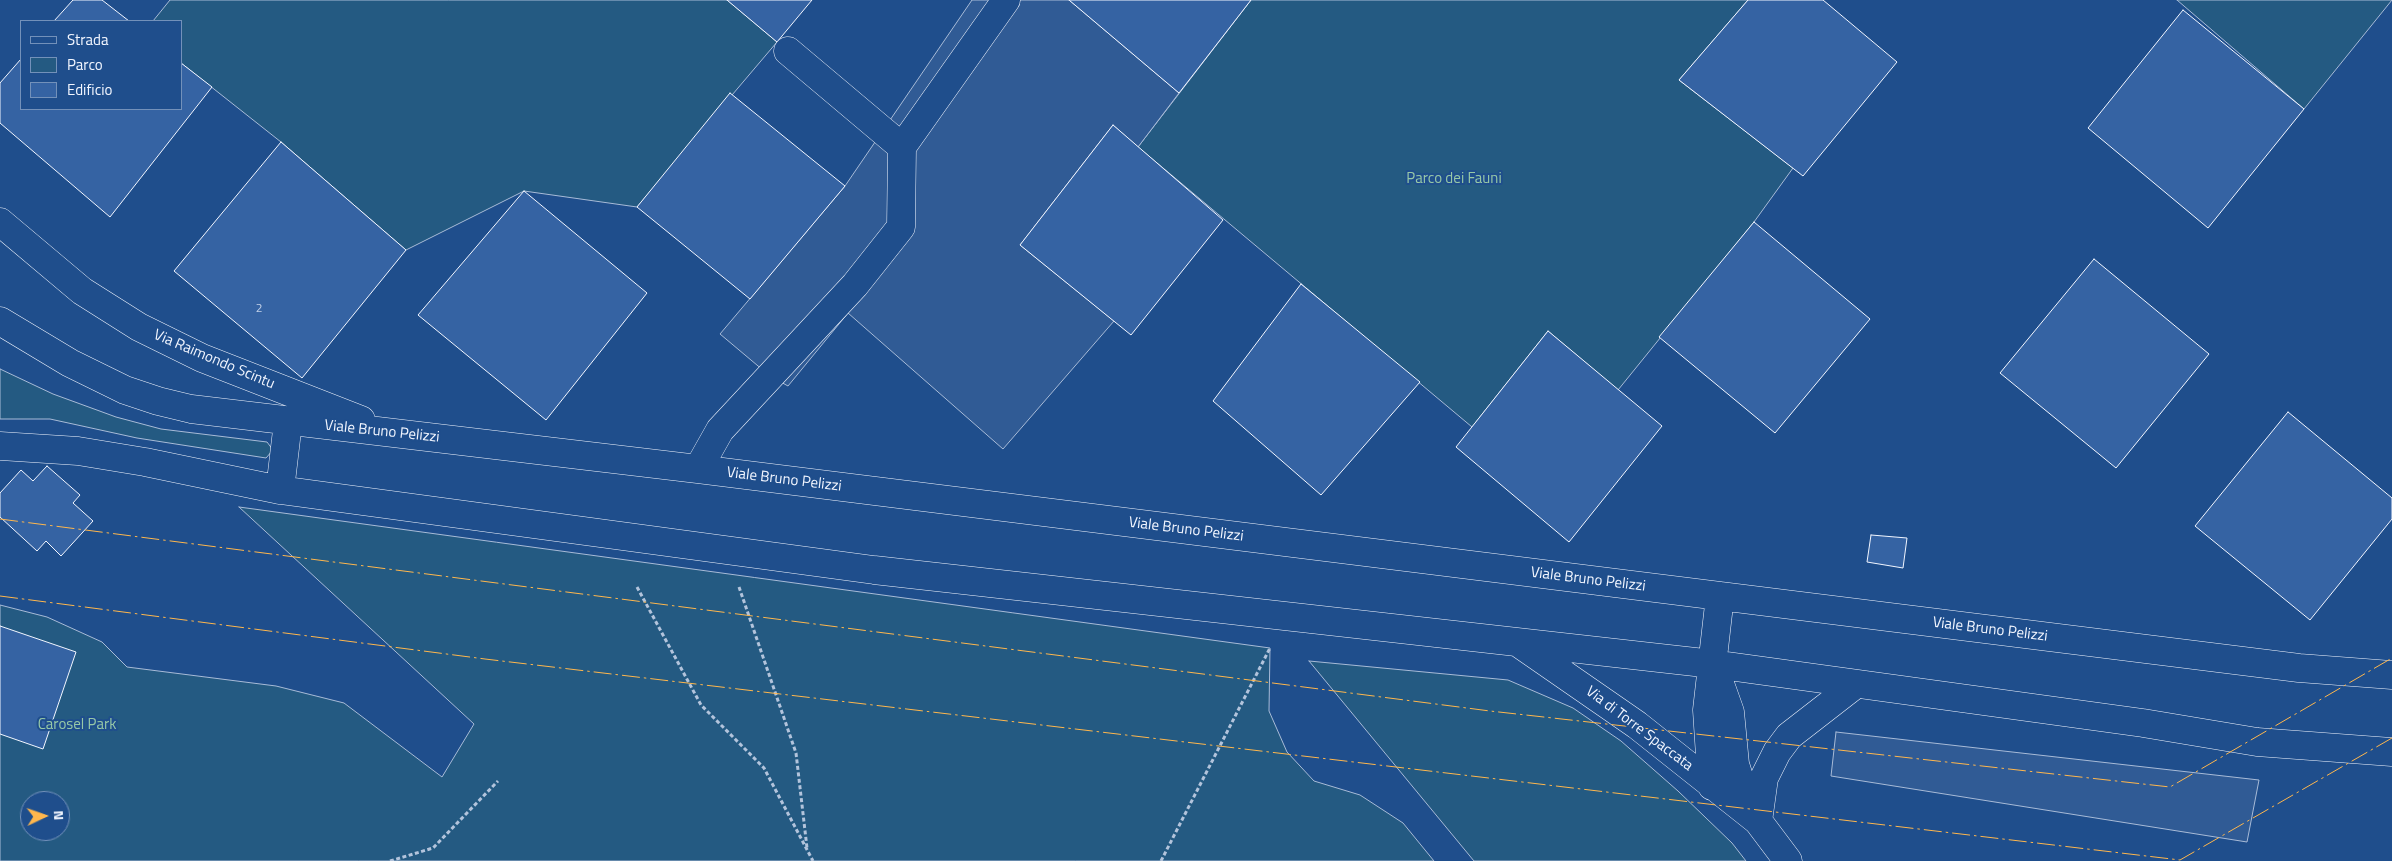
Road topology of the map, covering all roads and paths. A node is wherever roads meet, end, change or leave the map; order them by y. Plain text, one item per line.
1 (1006, 0) edge
2 (788, 51) dead end
3 (902, 147) junction
4 (1, 224) edge
5 (0, 321) edge
6 (288, 422) junction
7 (392, 432) junction
8 (0, 446) edge
9 (698, 469) junction
10 (280, 490) junction
11 (637, 587) dead end
12 (738, 589) dead end
13 (1720, 596) junction
14 (1516, 642) junction
15 (1270, 648) dead end
16 (1713, 664) junction
17 (2392, 675) edge
18 (1856, 684) junction
19 (2392, 752) edge
20 (498, 781) dead end
21 (1712, 786) junction
22 (1758, 821) junction
23 (808, 848) junction
24 (390, 861) edge
25 (813, 861) edge
26 (1162, 861) edge
27 (1788, 861) edge

1 - 3 street
2 - 3 street
3 - 9 street
4 - 7 street, Via Raimondo Scintu
5 - 6 street, Viale Bruno Pelizzi
6 - 7 street, Viale Bruno Pelizzi
6 - 10 street
7 - 9 street, Viale Bruno Pelizzi
8 - 10 street
9 - 13 street, Viale Bruno Pelizzi
10 - 14 street
11 - 23 path
12 - 23 path
13 - 16 street, Via di Torre Spaccata
13 - 17 street, Viale Bruno Pelizzi
14 - 16 street
14 - 21 street, Via di Torre Spaccata
15 - 26 path
16 - 18 street
16 - 21 street
16 - 22 street, Via di Torre Spaccata
18 - 19 street
18 - 22 street
20 - 24 path
21 - 22 street, Via di Torre Spaccata
22 - 27 street, Via di Torre Spaccata
23 - 25 path

